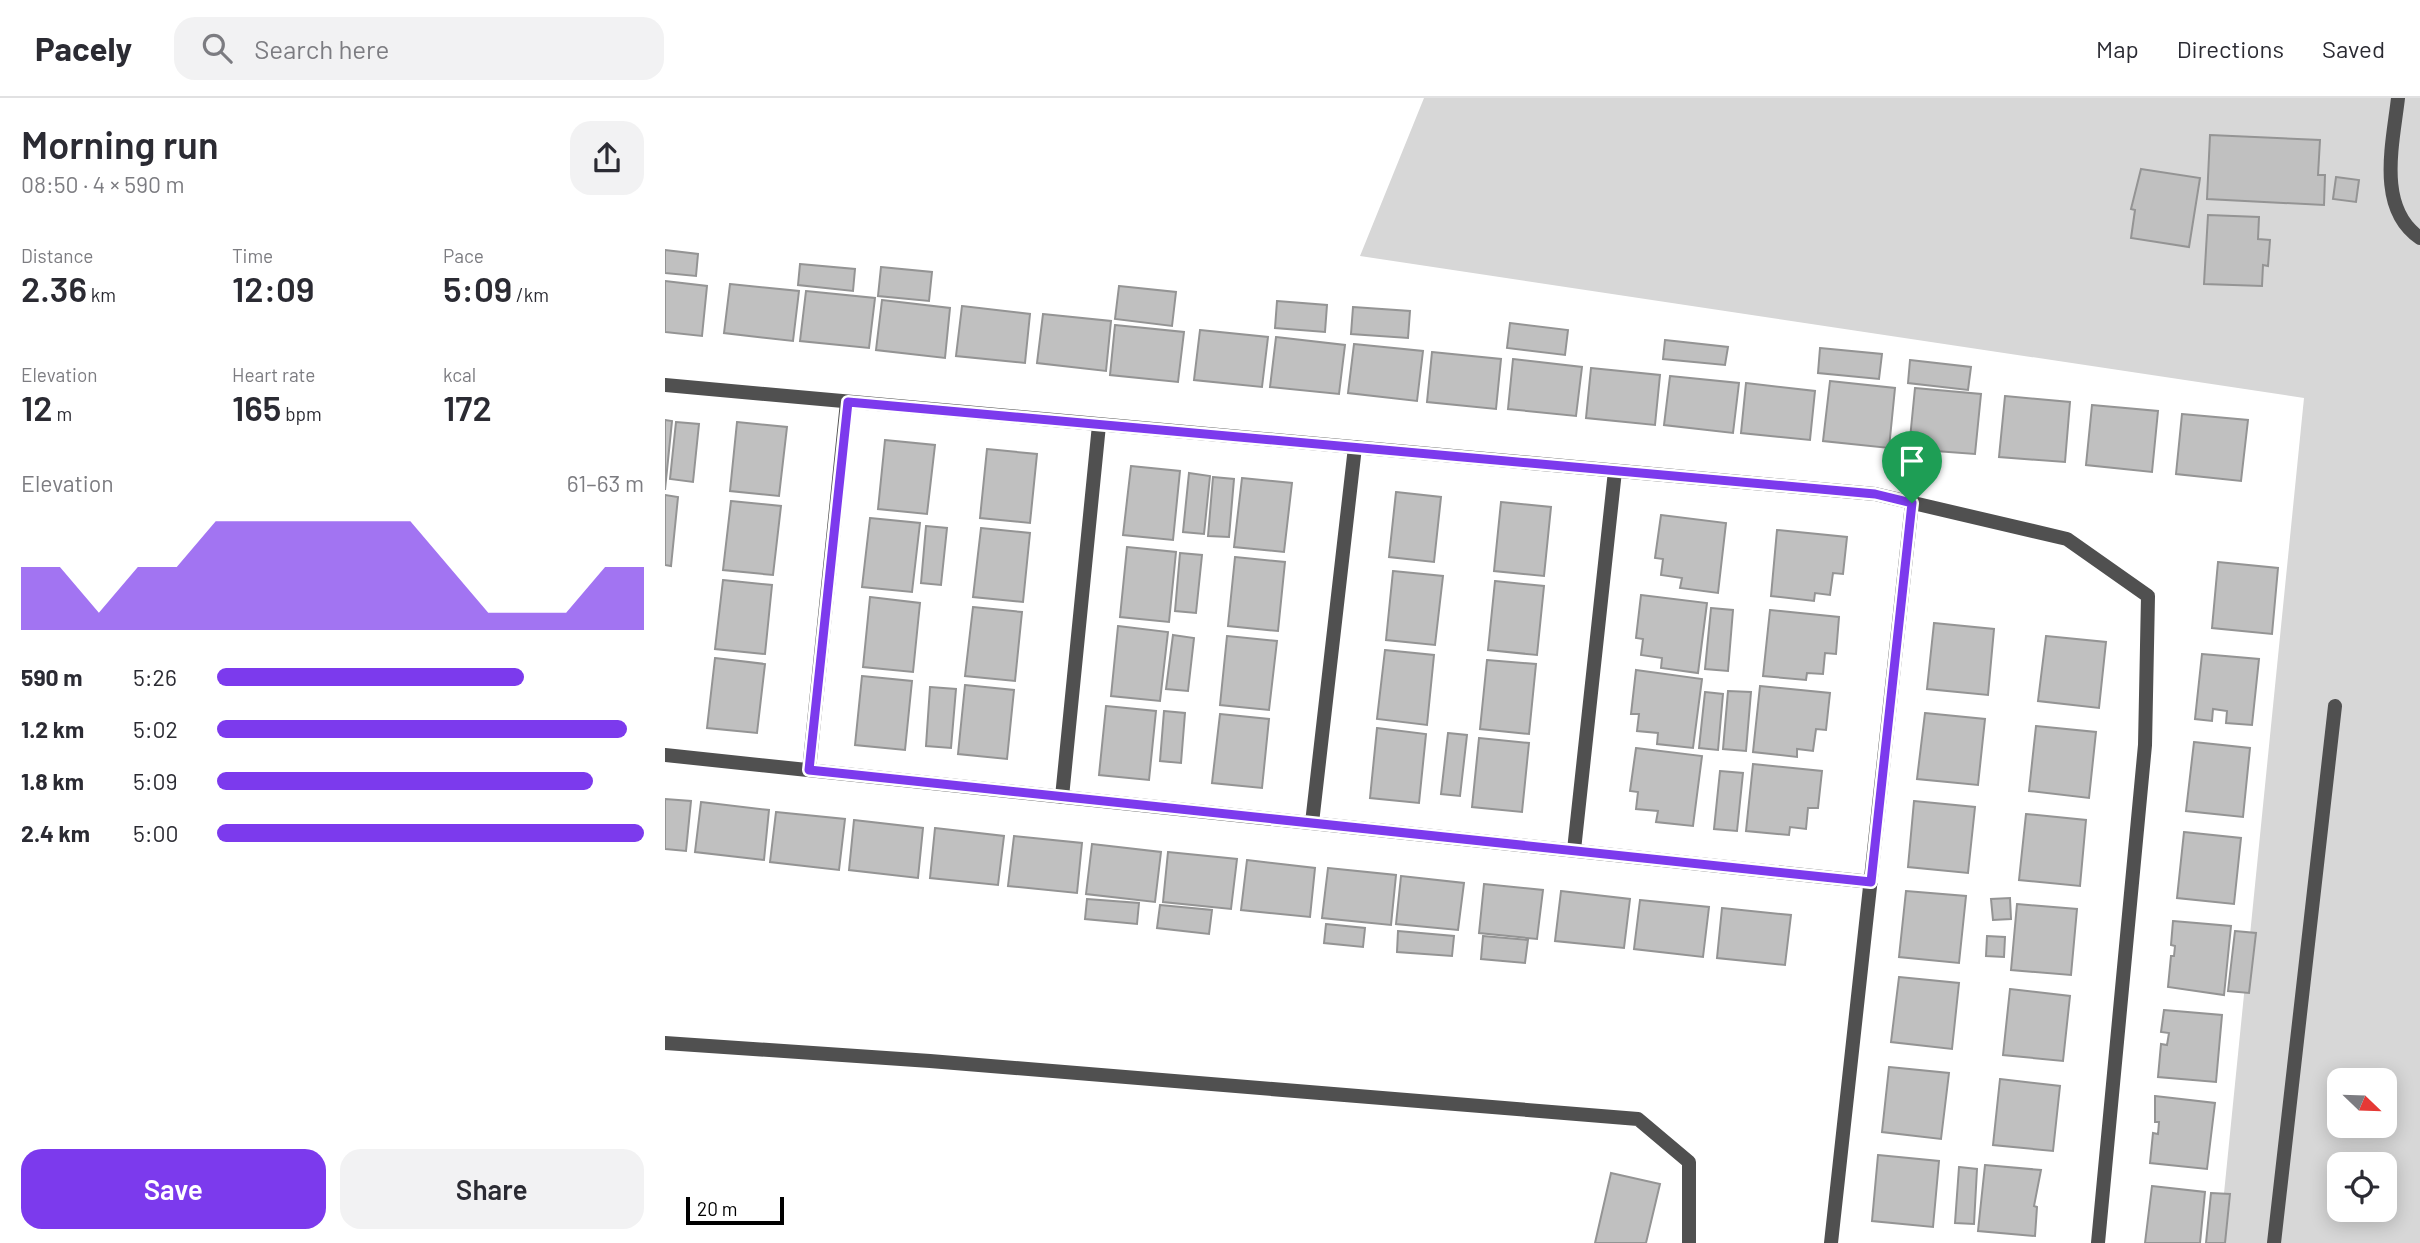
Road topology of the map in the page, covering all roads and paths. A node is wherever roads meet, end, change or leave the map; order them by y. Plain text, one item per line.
1 (2398, 98) edge
2 (2420, 238) edge
3 (665, 385) edge
4 (848, 402) junction
5 (1099, 425) junction
6 (1355, 447) junction
7 (1615, 471) junction
8 (1912, 503) junction
9 (2335, 706) dead end
10 (665, 755) edge
11 (809, 770) junction
12 (1062, 797) junction
13 (1312, 823) junction
14 (1574, 850) junction
15 (1871, 882) junction
16 (665, 1043) edge
17 (1689, 1243) edge
18 (1831, 1243) edge
19 (2098, 1243) edge
20 (2274, 1243) edge

1 - 2 street
3 - 4 street
4 - 5 street
4 - 11 street
5 - 6 street
5 - 12 street
6 - 7 street
6 - 13 street
7 - 8 street
7 - 14 street
8 - 15 street
8 - 19 street
9 - 20 street
10 - 11 street
11 - 12 street
12 - 13 street
13 - 14 street
14 - 15 street
15 - 18 street
16 - 17 street

